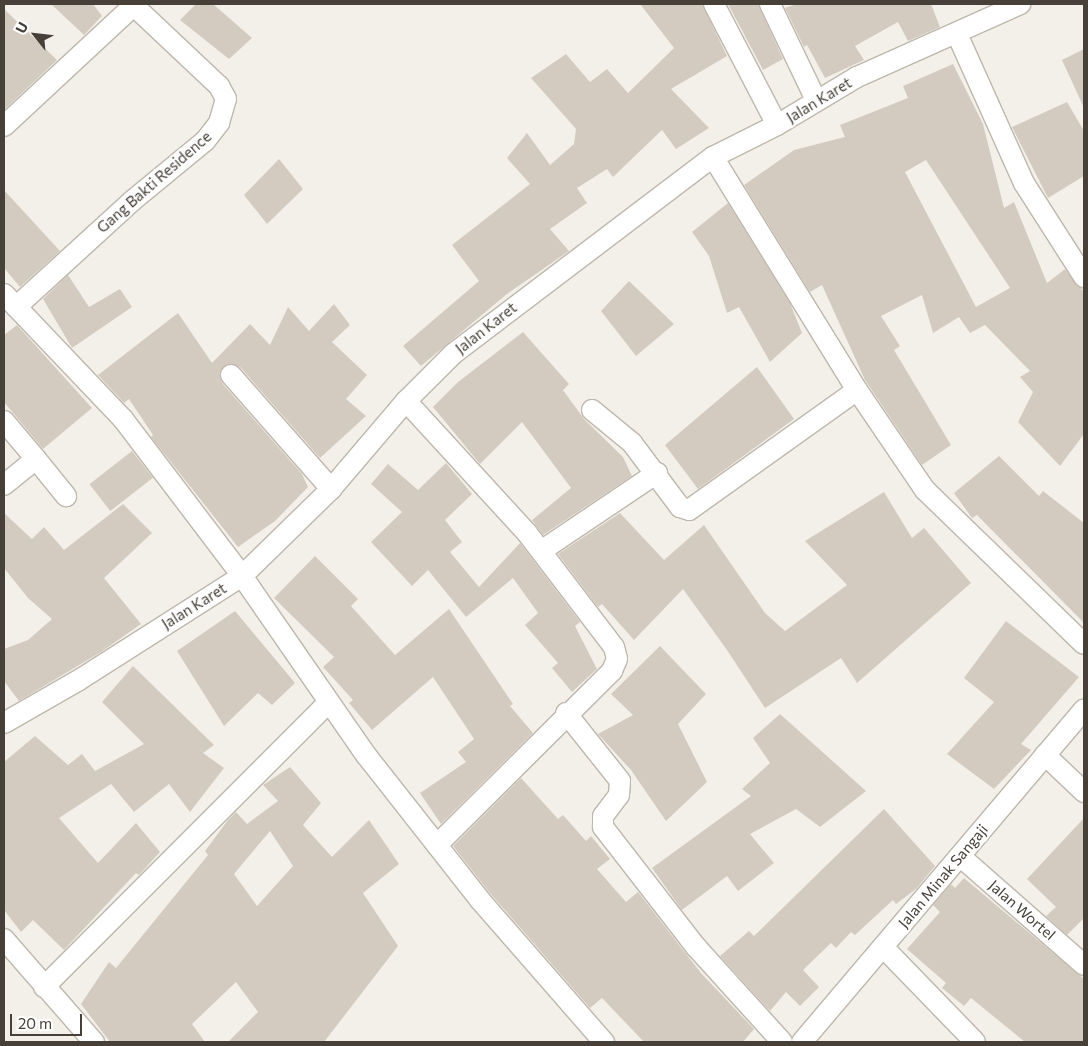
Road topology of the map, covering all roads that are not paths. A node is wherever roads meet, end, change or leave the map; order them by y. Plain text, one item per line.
1 (714, 4) edge
2 (770, 4) edge
3 (1020, 4) edge
4 (132, 5) edge
5 (957, 34) junction
6 (816, 100) junction
7 (777, 125) junction
8 (4, 126) edge
9 (713, 157) junction
10 (1084, 277) edge
11 (10, 301) edge
12 (231, 375) dead end
13 (857, 390) junction
14 (406, 401) junction
15 (592, 410) dead end
16 (4, 421) edge
17 (36, 459) junction
18 (657, 473) junction
19 (4, 485) edge
20 (331, 489) junction
21 (66, 496) dead end
22 (541, 551) junction
23 (242, 576) junction
24 (1084, 644) edge
25 (328, 703) junction
26 (1084, 709) edge
27 (566, 713) junction
28 (4, 722) edge
29 (1045, 755) junction
30 (1084, 792) edge
31 (437, 845) junction
32 (960, 856) junction
33 (4, 939) edge
34 (883, 947) junction
35 (1084, 965) edge
36 (44, 987) junction
37 (94, 1042) edge
38 (604, 1042) edge
39 (782, 1042) edge
40 (802, 1042) edge
41 (975, 1042) edge

1 - 7 street
2 - 6 street
3 - 5 street, Jalan Karet
4 - 8 street
4 - 11 street, Gang Bakti Residence
5 - 6 street, Jalan Karet
5 - 10 street
6 - 7 street, Jalan Karet
7 - 9 street, Jalan Karet
9 - 13 street
9 - 14 street, Jalan Karet
11 - 23 street
12 - 20 street
13 - 18 street
13 - 24 street
14 - 20 street, Jalan Karet
14 - 22 street
15 - 18 street
16 - 17 street
17 - 19 street
17 - 21 street
18 - 22 street
20 - 23 street, Jalan Karet
22 - 27 street
23 - 25 street
23 - 28 street, Jalan Karet
25 - 31 street
25 - 36 street
26 - 29 street, Jalan Minak Sangaji
27 - 31 street
27 - 39 street
29 - 30 street
29 - 32 street, Jalan Minak Sangaji
31 - 38 street
32 - 34 street, Jalan Minak Sangaji
32 - 35 street, Jalan Wortel
33 - 36 street
34 - 40 street, Jalan Minak Sangaji
34 - 41 street
36 - 37 street

